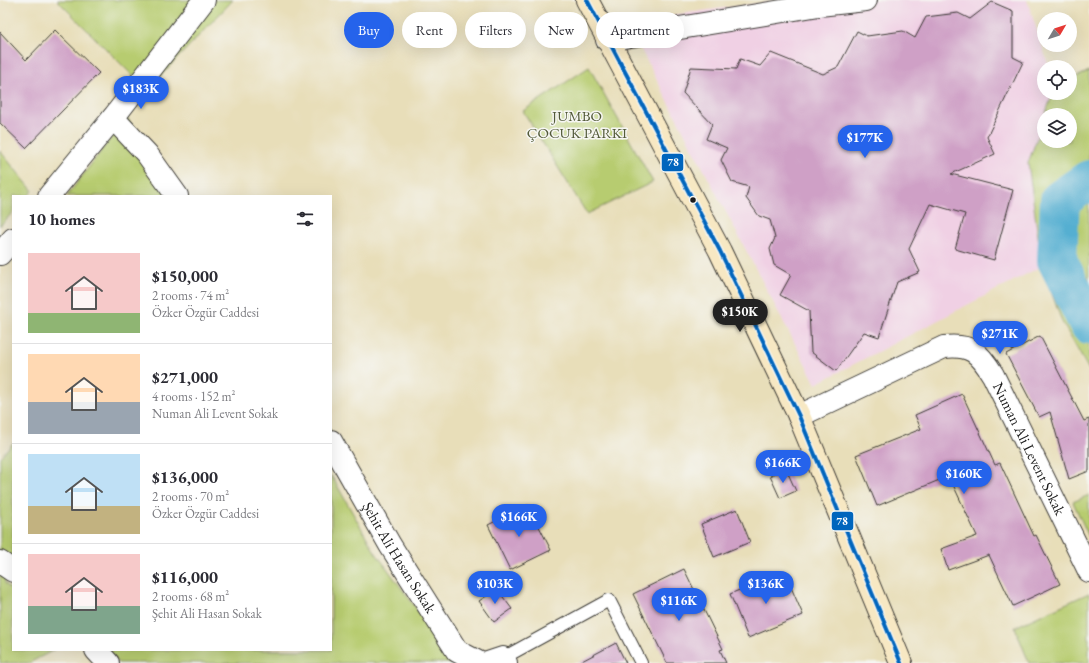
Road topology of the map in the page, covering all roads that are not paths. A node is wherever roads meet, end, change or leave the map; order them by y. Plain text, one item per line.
1 (204, 0) edge
2 (587, 0) edge
3 (866, 0) edge
4 (596, 18) edge
5 (684, 27) edge
6 (611, 48) edge
7 (113, 118) junction
8 (50, 195) edge
9 (176, 195) edge
10 (12, 240) edge
11 (0, 254) edge
12 (799, 416) junction
13 (332, 443) edge
14 (0, 562) edge
15 (12, 570) edge
16 (1089, 571) edge
17 (97, 651) edge
18 (499, 661) edge
19 (108, 663) edge
20 (480, 663) edge
21 (641, 663) edge
22 (901, 663) edge

1 - 7 street
2 - 4 main road
3 - 5 street
6 - 12 main road
7 - 8 street
7 - 9 street
10 - 11 street
12 - 16 street, Numan Ali Levent Sokak
12 - 22 main road
13 - 20 street, Şehit Ali Hasan Sokak
14 - 15 street
17 - 19 street
18 - 21 lane

